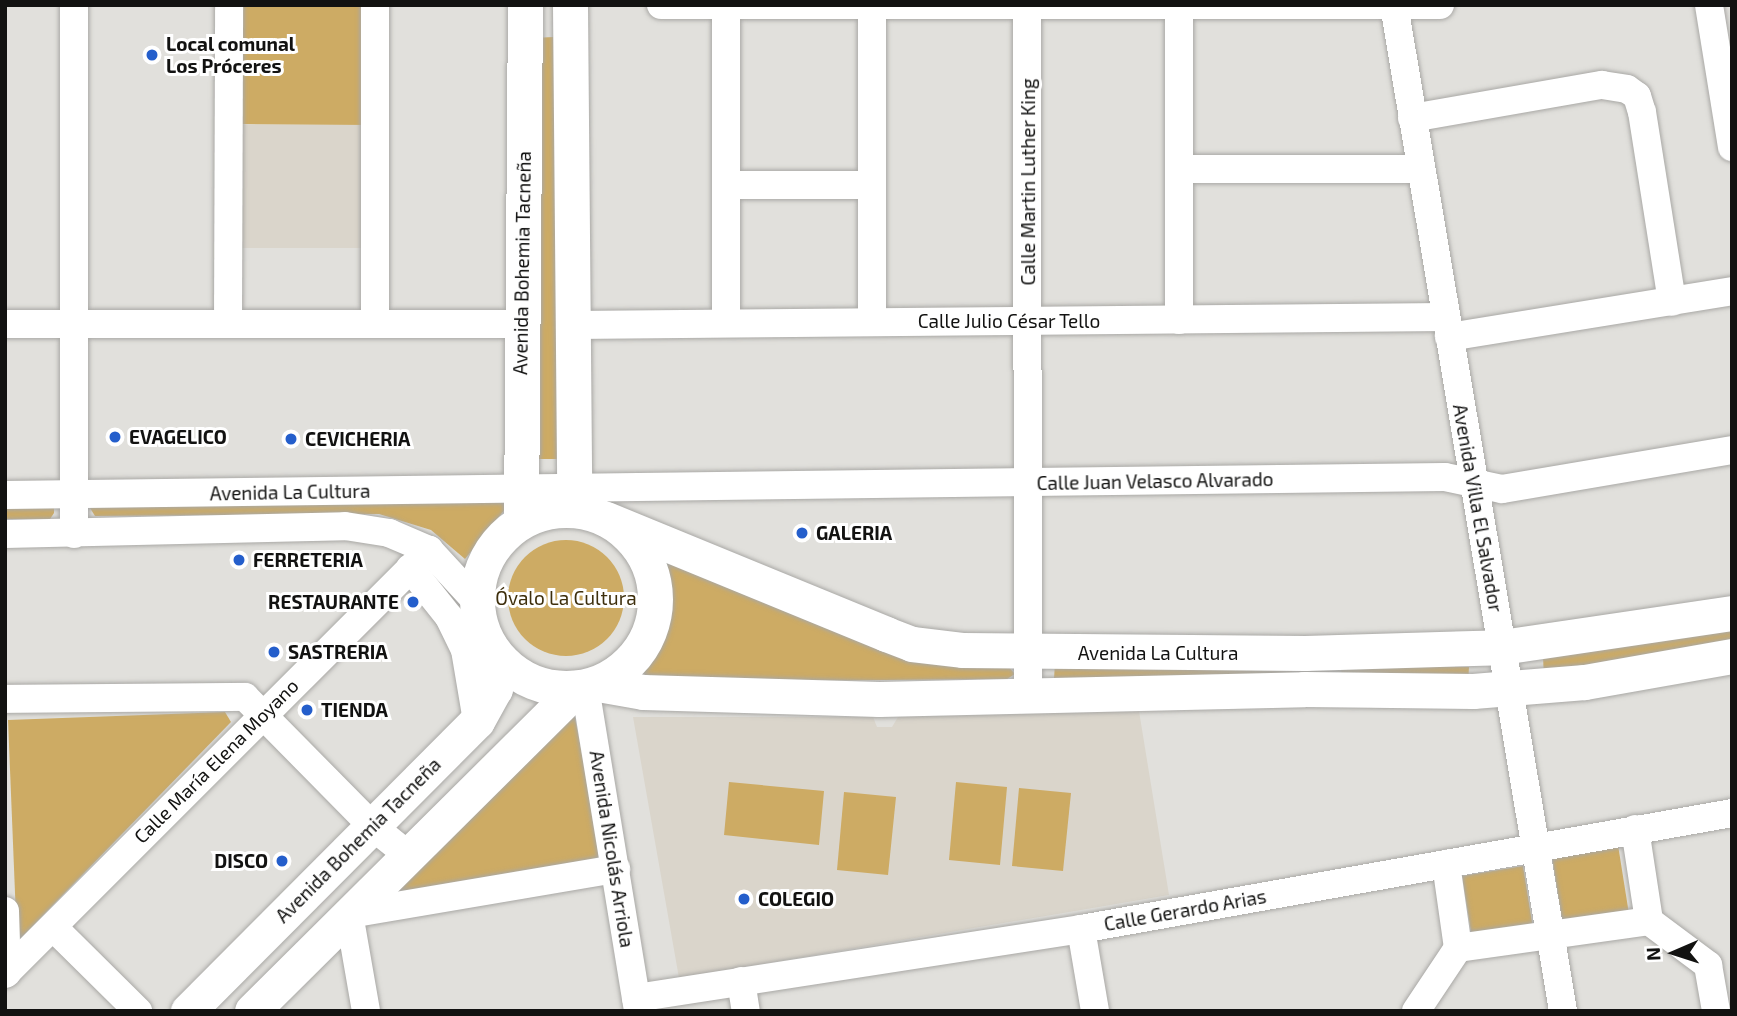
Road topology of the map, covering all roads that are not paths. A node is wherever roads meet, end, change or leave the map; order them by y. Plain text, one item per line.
1 (74, 5) edge
2 (229, 5) edge
3 (375, 5) edge
4 (525, 5) edge
5 (570, 5) edge
6 (662, 5) edge
7 (726, 5) edge
8 (1440, 5) edge
9 (1709, 5) edge
10 (872, 6) edge
11 (1027, 6) edge
12 (1179, 6) edge
13 (1346, 6) edge
14 (1394, 7) edge
15 (1412, 118) junction
16 (1732, 147) edge
17 (1179, 169) junction
18 (1421, 169) junction
19 (726, 185) junction
20 (872, 185) junction
21 (1732, 290) edge
22 (1672, 302) junction
23 (1179, 320) junction
24 (726, 321) junction
25 (872, 321) junction
26 (1028, 321) junction
27 (5, 324) edge
28 (74, 324) junction
29 (229, 324) junction
30 (375, 324) junction
31 (521, 324) junction
32 (573, 325) junction
33 (1448, 327) junction
34 (1732, 450) edge
35 (1028, 482) junction
36 (1475, 485) junction
37 (74, 494) junction
38 (5, 495) edge
39 (520, 505) junction
40 (590, 507) junction
41 (5, 534) edge
42 (74, 534) junction
43 (420, 559) junction
44 (476, 601) junction
45 (1732, 613) edge
46 (1502, 647) junction
47 (494, 653) junction
48 (1028, 653) junction
49 (1306, 653) junction
50 (1732, 656) edge
51 (586, 686) junction
52 (1509, 688) junction
53 (1304, 689) junction
54 (1028, 694) junction
55 (5, 699) edge
56 (263, 712) junction
57 (477, 721) junction
58 (1732, 813) edge
59 (372, 826) junction
60 (1635, 829) junction
61 (1536, 847) junction
62 (408, 855) junction
63 (1446, 864) junction
64 (615, 869) junction
65 (5, 911) edge
66 (349, 914) junction
67 (1649, 921) junction
68 (53, 926) junction
69 (1081, 929) junction
70 (1550, 935) junction
71 (1458, 948) junction
72 (1720, 963) edge
73 (6, 973) edge
74 (741, 981) junction
75 (637, 1004) edge
76 (138, 1011) edge
77 (188, 1011) edge
78 (252, 1011) edge
79 (366, 1011) edge
80 (746, 1011) edge
81 (1095, 1011) edge
82 (1416, 1011) edge
83 (1563, 1011) edge
84 (1716, 1011) edge

1 - 28 street
2 - 29 street
3 - 30 street
4 - 31 main road, Avenida Bohemia Tacneña
5 - 32 main road
6 - 7 street
7 - 10 street
7 - 19 street
8 - 14 street
9 - 16 street
10 - 11 street
10 - 20 street
11 - 12 street
11 - 26 street, Calle Martin Luther King
12 - 13 street
12 - 17 street
13 - 14 street
14 - 15 street, Avenida Villa El Salvador
15 - 18 street, Avenida Villa El Salvador
15 - 22 street
17 - 18 street
17 - 23 street
18 - 33 street, Avenida Villa El Salvador
19 - 20 street
19 - 24 street
20 - 25 street
21 - 22 street, Calle Julio César Tello
22 - 33 street, Calle Julio César Tello
23 - 26 street, Calle Julio César Tello
23 - 33 street, Calle Julio César Tello
24 - 25 street, Calle Julio César Tello
24 - 32 street, Calle Julio César Tello
25 - 26 street, Calle Julio César Tello
26 - 35 street, Calle Martin Luther King
27 - 28 street
28 - 29 street
28 - 37 street
29 - 30 street
30 - 31 street
31 - 39 main road, Avenida Bohemia Tacneña
32 - 40 main road
33 - 36 street, Avenida Villa El Salvador
34 - 36 street, Calle Juan Velasco Alvarado
35 - 36 street, Calle Juan Velasco Alvarado
35 - 40 street, Calle Juan Velasco Alvarado
35 - 48 street, Calle Martin Luther King
36 - 46 street, Avenida Villa El Salvador
37 - 38 street, Avenida La Cultura
37 - 39 street, Avenida La Cultura
37 - 42 street
39 - 40 main road
39 - 44 main road
40 - 48 main road, Avenida La Cultura
40 - 51 main road
41 - 42 street, Avenida La Cultura
42 - 43 street, Avenida La Cultura
43 - 44 street, Avenida La Cultura
43 - 56 street, Calle María Elena Moyano
43 - 57 street
44 - 47 main road
45 - 46 main road, Avenida La Cultura
46 - 49 main road, Avenida La Cultura
46 - 52 street, Avenida Villa El Salvador
47 - 51 main road
47 - 57 main road, Avenida Bohemia Tacneña
48 - 49 main road, Avenida La Cultura
48 - 54 street, Calle Martin Luther King
49 - 53 main road
50 - 52 main road, Avenida La Cultura
51 - 54 main road, Avenida La Cultura
51 - 62 main road
51 - 64 street, Avenida Nicolás Arriola
52 - 53 main road, Avenida La Cultura
52 - 61 street, Avenida Villa El Salvador
53 - 54 main road, Avenida La Cultura
55 - 56 street
56 - 59 street
56 - 68 street, Calle María Elena Moyano
57 - 59 main road, Avenida Bohemia Tacneña
58 - 60 street, Calle Gerardo Arias
59 - 62 street
59 - 77 main road, Avenida Bohemia Tacneña
60 - 61 street, Calle Gerardo Arias
60 - 67 street
61 - 63 street, Calle Gerardo Arias
61 - 70 street, Avenida Villa El Salvador
62 - 66 main road
63 - 69 street, Calle Gerardo Arias
63 - 71 street
64 - 66 street
64 - 75 street, Avenida Nicolás Arriola
65 - 73 street
66 - 78 main road
66 - 79 street
67 - 70 street
67 - 72 street
68 - 73 street, Calle María Elena Moyano
68 - 76 street
69 - 74 street, Calle Gerardo Arias
69 - 81 street
70 - 71 street
70 - 83 street, Avenida Villa El Salvador
71 - 82 street
72 - 84 street
74 - 75 street, Calle Gerardo Arias
74 - 80 street

